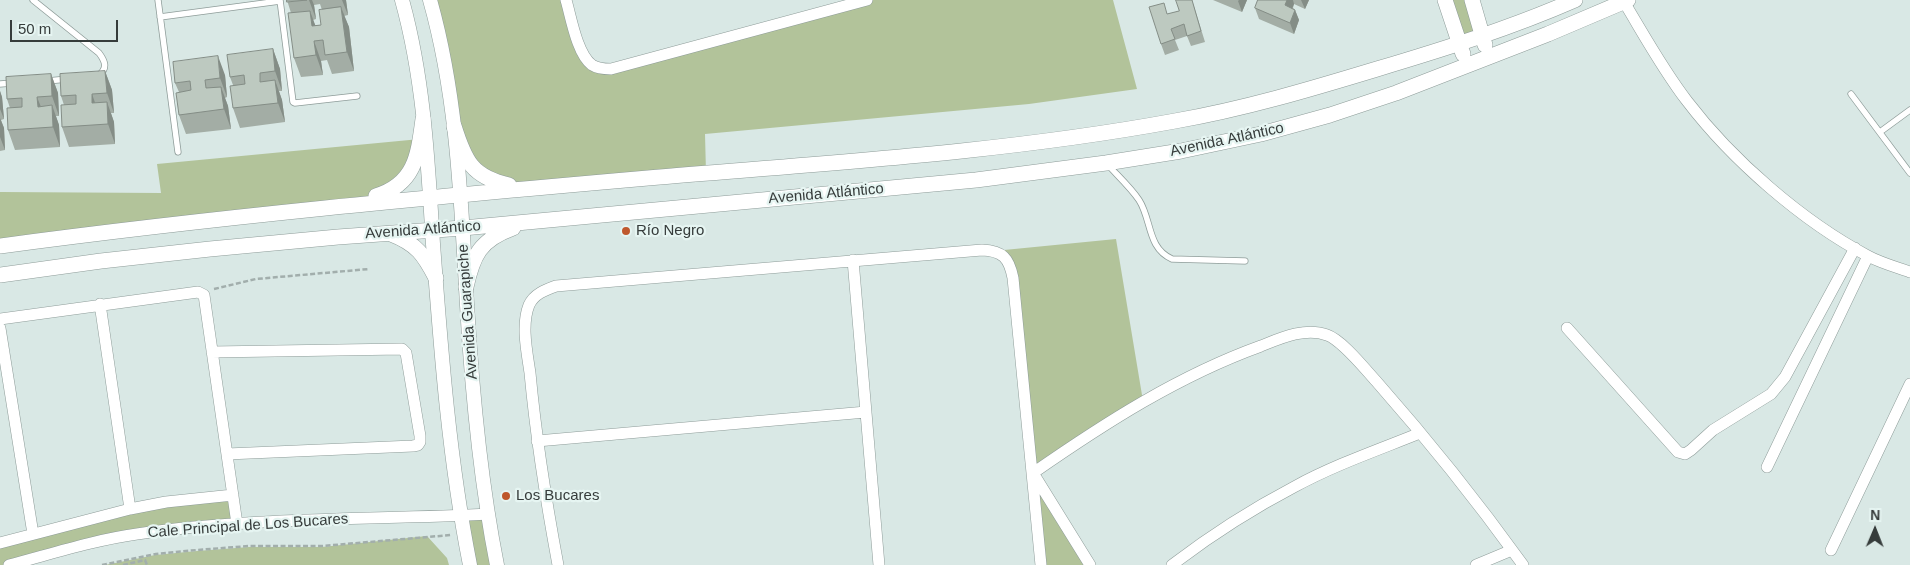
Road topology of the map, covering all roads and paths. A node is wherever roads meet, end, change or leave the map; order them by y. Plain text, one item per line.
1 (33, 0) edge
2 (158, 0) edge
3 (280, 0) edge
4 (402, 0) edge
5 (430, 0) edge
6 (566, 0) edge
7 (867, 0) edge
8 (1445, 0) edge
9 (1472, 0) edge
10 (1574, 0) edge
11 (1626, 1) edge
12 (160, 17) junction
13 (1483, 35) junction
14 (1459, 44) junction
15 (1488, 56) junction
16 (288, 64) junction
17 (1467, 65) junction
18 (279, 66) dead end
19 (94, 77) edge
20 (80, 78) edge
21 (178, 79) edge
22 (169, 80) junction
23 (40, 81) edge
24 (20, 83) edge
25 (0, 84) edge
26 (1851, 94) dead end
27 (357, 96) dead end
28 (1910, 110) edge
29 (423, 119) junction
30 (454, 126) junction
31 (1880, 132) junction
32 (178, 152) dead end
33 (1106, 164) junction
34 (1910, 173) edge
35 (533, 188) junction
36 (461, 194) junction
37 (430, 196) junction
38 (340, 206) junction
39 (538, 221) junction
40 (463, 228) junction
41 (432, 230) junction
42 (388, 233) junction
43 (0, 246) edge
44 (1854, 248) junction
45 (1868, 256) junction
46 (853, 260) junction
47 (1245, 262) dead end
48 (369, 268) dead end
49 (1910, 272) edge
50 (0, 275) edge
51 (436, 278) junction
52 (466, 287) junction
53 (204, 294) junction
54 (100, 304) junction
55 (0, 319) edge
56 (0, 328) edge
57 (1567, 328) dead end
58 (212, 352) junction
59 (1910, 384) edge
60 (866, 412) junction
61 (1420, 433) junction
62 (537, 441) junction
63 (227, 454) junction
64 (1767, 467) dead end
65 (1033, 473) junction
66 (233, 495) junction
67 (130, 509) junction
68 (489, 514) junction
69 (462, 515) junction
70 (237, 524) junction
71 (34, 534) junction
72 (465, 534) junction
73 (0, 543) edge
74 (1512, 550) junction
75 (1830, 550) dead end
76 (9, 565) edge
77 (102, 565) edge
78 (123, 565) edge
79 (146, 565) edge
80 (470, 565) edge
81 (497, 565) edge
82 (558, 565) edge
83 (879, 565) edge
84 (1041, 565) edge
85 (1090, 565) edge
86 (1172, 565) edge
87 (1476, 565) edge
88 (1523, 565) edge

1 - 19 lane
2 - 12 lane
3 - 12 lane
3 - 16 lane
4 - 29 street, Avenida Guarapiche
5 - 30 street, Avenida Guarapiche
6 - 7 street
8 - 14 main road
9 - 13 main road
10 - 13 main road, Avenida Atlántico
11 - 15 main road, Avenida Atlántico
11 - 44 street
12 - 22 lane
13 - 14 main road, Avenida Atlántico
13 - 15 main road
14 - 17 main road
14 - 35 main road, Avenida Atlántico
15 - 17 main road, Avenida Atlántico
16 - 18 lane
16 - 27 lane
17 - 33 main road, Avenida Atlántico
20 - 23 lane
21 - 22 lane
22 - 32 lane
24 - 25 lane
26 - 31 lane
28 - 31 lane
29 - 37 street, Avenida Guarapiche
29 - 38 main road
30 - 35 main road
30 - 36 street, Avenida Guarapiche
31 - 34 lane
33 - 39 main road, Avenida Atlántico
33 - 47 lane
35 - 36 main road, Avenida Atlántico
36 - 37 main road, Avenida Atlántico
36 - 40 street, Avenida Guarapiche
37 - 38 main road, Avenida Atlántico
37 - 41 street, Avenida Guarapiche
38 - 43 main road, Avenida Atlántico
39 - 40 main road, Avenida Atlántico
39 - 52 main road
40 - 41 main road, Avenida Atlántico
40 - 52 street, Avenida Guarapiche
41 - 42 main road, Avenida Atlántico
41 - 51 street, Avenida Guarapiche
42 - 50 main road, Avenida Atlántico
42 - 51 main road
44 - 45 street
44 - 57 street
45 - 49 street
45 - 64 street
46 - 60 street
46 - 62 street
46 - 65 street
48 - 53 path
51 - 69 street, Avenida Guarapiche
52 - 68 street, Avenida Guarapiche
53 - 54 street
53 - 58 street
54 - 55 street
54 - 67 street
56 - 71 street
58 - 63 street
58 - 63 street
59 - 75 street
60 - 62 street
60 - 83 street
61 - 65 street
61 - 74 street
61 - 86 street
62 - 82 street
63 - 66 street
65 - 84 street
65 - 85 street
66 - 67 street
66 - 70 street
67 - 71 street
68 - 69 street, Cale Principal de Los Bucares
68 - 81 street, Avenida Guarapiche
69 - 70 street, Cale Principal de Los Bucares
69 - 72 street, Avenida Guarapiche
70 - 76 street, Cale Principal de Los Bucares
71 - 73 street
72 - 77 path
72 - 80 street, Avenida Guarapiche
74 - 87 street
74 - 88 street
78 - 79 path

